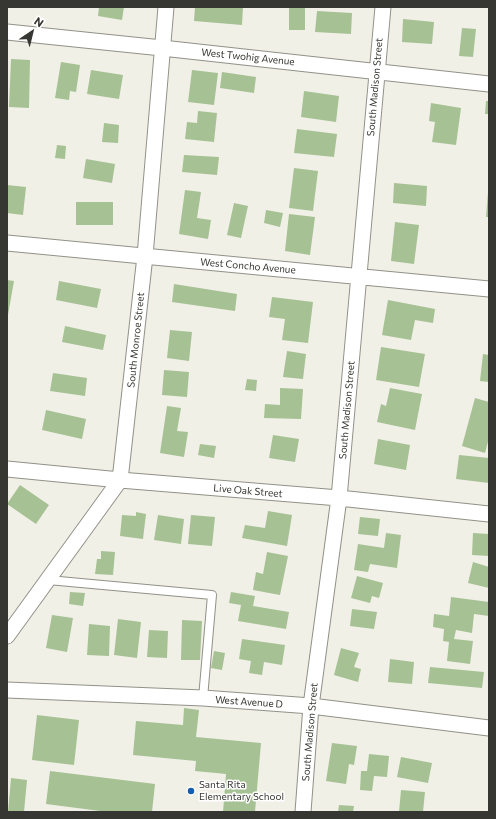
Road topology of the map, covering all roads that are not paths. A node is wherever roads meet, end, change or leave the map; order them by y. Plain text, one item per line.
1 (166, 7) edge
2 (383, 7) edge
3 (7, 32) edge
4 (162, 48) junction
5 (376, 71) junction
6 (489, 84) edge
7 (7, 243) edge
8 (145, 256) junction
9 (358, 276) junction
10 (489, 289) edge
11 (7, 469) edge
12 (120, 480) junction
13 (339, 498) junction
14 (489, 514) edge
15 (48, 580) junction
16 (7, 636) edge
17 (7, 690) edge
18 (202, 698) junction
19 (311, 706) junction
20 (489, 728) edge
21 (303, 812) edge

1 - 4 street, South Monroe Street
2 - 5 street, South Madison Street
3 - 4 street, West Twohig Avenue
4 - 5 street, West Twohig Avenue
4 - 8 street, South Monroe Street
5 - 6 street, West Twohig Avenue
5 - 9 street, South Madison Street
7 - 8 street, West Concho Avenue
8 - 9 street, West Concho Avenue
8 - 12 street, South Monroe Street
9 - 10 street, West Concho Avenue
9 - 13 street, South Madison Street
11 - 12 street, Live Oak Street
12 - 13 street, Live Oak Street
12 - 15 street, South Monroe Street
13 - 14 street, Live Oak Street
13 - 19 street, South Madison Street
15 - 16 street, South Monroe Street
15 - 18 lane
17 - 18 street, West Avenue D
18 - 19 street, West Avenue D
19 - 20 street, West Avenue D
19 - 21 street, South Madison Street

